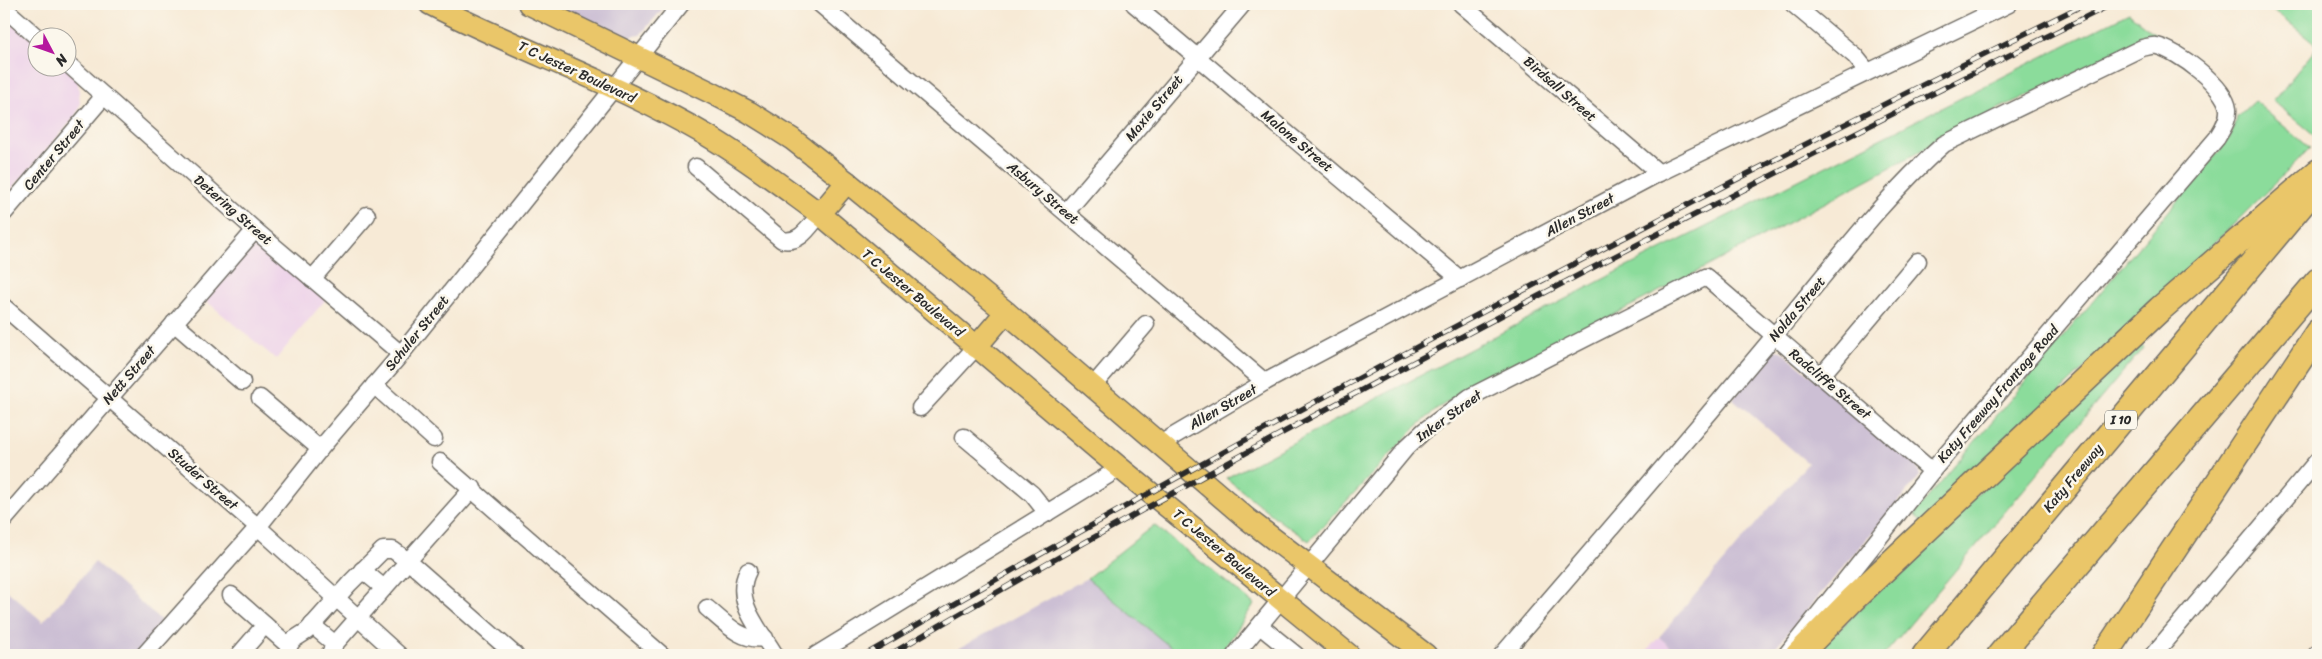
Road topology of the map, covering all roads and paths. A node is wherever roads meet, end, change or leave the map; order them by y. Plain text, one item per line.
1 (430, 4) edge
2 (529, 4) edge
3 (681, 4) edge
4 (820, 4) edge
5 (1134, 4) edge
6 (1243, 4) edge
7 (1461, 4) edge
8 (1793, 4) edge
9 (2009, 4) edge
10 (4, 8) edge
11 (28, 29) edge
12 (2155, 45) joint
13 (639, 56) junction
14 (1197, 58) junction
15 (1867, 71) junction
16 (78, 73) edge
17 (615, 87) junction
18 (104, 96) junction
19 (696, 168) dead end
20 (2318, 172) edge
21 (1659, 173) junction
22 (847, 182) junction
23 (2318, 185) edge
24 (1066, 212) junction
25 (4, 213) edge
26 (820, 214) junction
27 (367, 215) dead end
28 (255, 230) junction
29 (1918, 261) dead end
30 (1706, 277) joint
31 (312, 278) junction
32 (1460, 278) junction
33 (2318, 281) edge
34 (4, 307) edge
35 (1006, 312) junction
36 (174, 323) junction
37 (1146, 324) dead end
38 (2318, 332) edge
39 (1774, 337) junction
40 (976, 347) junction
41 (401, 354) junction
42 (1821, 376) junction
43 (242, 382) dead end
44 (1265, 382) junction
45 (374, 385) junction
46 (1093, 386) junction
47 (109, 398) junction
48 (260, 398) dead end
49 (920, 408) dead end
50 (964, 437) dead end
51 (434, 439) dead end
52 (1160, 444) junction
53 (320, 449) junction
54 (2318, 460) edge
55 (440, 462) dead end
56 (1120, 468) junction
57 (1932, 470) junction
58 (473, 488) junction
59 (1047, 514) junction
60 (4, 520) edge
61 (258, 527) junction
62 (408, 561) junction
63 (1309, 565) junction
64 (362, 570) junction
65 (748, 570) dead end
66 (384, 588) junction
67 (231, 596) dead end
68 (335, 598) junction
69 (1281, 600) junction
70 (707, 608) dead end
71 (357, 619) junction
72 (312, 625) junction
73 (265, 626) junction
74 (1260, 626) junction
75 (765, 638) junction
76 (332, 650) edge
77 (289, 651) edge
78 (144, 655) edge
79 (239, 655) edge
80 (399, 655) edge
81 (515, 655) edge
82 (662, 655) edge
83 (775, 655) edge
84 (816, 655) edge
85 (1235, 655) edge
86 (1296, 655) edge
87 (1349, 655) edge
88 (1426, 655) edge
89 (1502, 655) edge
90 (1786, 655) edge
91 (1798, 655) edge
92 (1925, 655) edge
93 (2000, 655) edge
94 (2104, 655) edge
95 (2153, 655) edge

1 - 17 main road, T C Jester Boulevard
2 - 13 main road
3 - 13 street, Schuler Street
4 - 24 street, Asbury Street
5 - 14 street, Malone Street
6 - 14 street, Maxie Street
7 - 21 street, Birdsall Street
8 - 15 street
9 - 15 street, Allen Street
10 - 11 street
12 - 39 street, Nolda Street
12 - 57 street, Katy Freeway Frontage Road
13 - 17 street, Schuler Street
13 - 22 main road
14 - 24 street, Maxie Street
14 - 32 street, Malone Street
15 - 21 street, Allen Street
16 - 18 street, Detering Street
17 - 26 main road, T C Jester Boulevard
17 - 41 street, Schuler Street
18 - 25 street, Center Street
18 - 28 street, Detering Street
19 - 26 street
20 - 91 highway
21 - 32 street, Allen Street
22 - 26 main road
22 - 35 main road
23 - 92 highway, Katy Freeway / I 10
24 - 44 street, Asbury Street
26 - 40 main road, T C Jester Boulevard
27 - 31 street
28 - 31 street, Detering Street
28 - 36 street, Nett Street
29 - 42 street
30 - 39 street, Radcliffe Street
30 - 63 street, Inker Street
31 - 41 street, Detering Street
32 - 44 street, Allen Street
33 - 93 highway
34 - 47 street, Studer Street
35 - 40 main road
35 - 46 main road
36 - 43 street
36 - 47 street, Nett Street
37 - 46 street
38 - 94 highway
39 - 42 street, Radcliffe Street
39 - 89 street, Nolda Street
40 - 49 street
40 - 56 main road, T C Jester Boulevard
41 - 45 street, Schuler Street
42 - 57 street, Radcliffe Street
44 - 52 street, Allen Street
45 - 51 street
45 - 53 street, Schuler Street
46 - 52 main road
47 - 60 street, Nett Street
47 - 61 street, Studer Street
48 - 53 street
50 - 59 street
52 - 63 main road
53 - 61 street, Schuler Street
54 - 95 street
55 - 58 street
56 - 59 street
56 - 69 main road, T C Jester Boulevard
57 - 90 street, Katy Freeway Frontage Road
58 - 62 street
58 - 82 street
59 - 84 street
61 - 68 street, Studer Street
61 - 78 street, Schuler Street
62 - 64 street
62 - 66 street
62 - 81 street
63 - 69 street, Inker Street
63 - 88 main road
64 - 66 street
64 - 68 street
65 - 75 street
66 - 71 street
67 - 73 street
68 - 71 street, Studer Street
68 - 72 street
69 - 74 street, Inker Street
69 - 87 main road, T C Jester Boulevard
70 - 75 street
71 - 76 street
71 - 80 street, Studer Street
72 - 76 street
72 - 77 street
73 - 77 street
73 - 79 street
74 - 85 street, Inker Street
74 - 86 street
75 - 83 street

